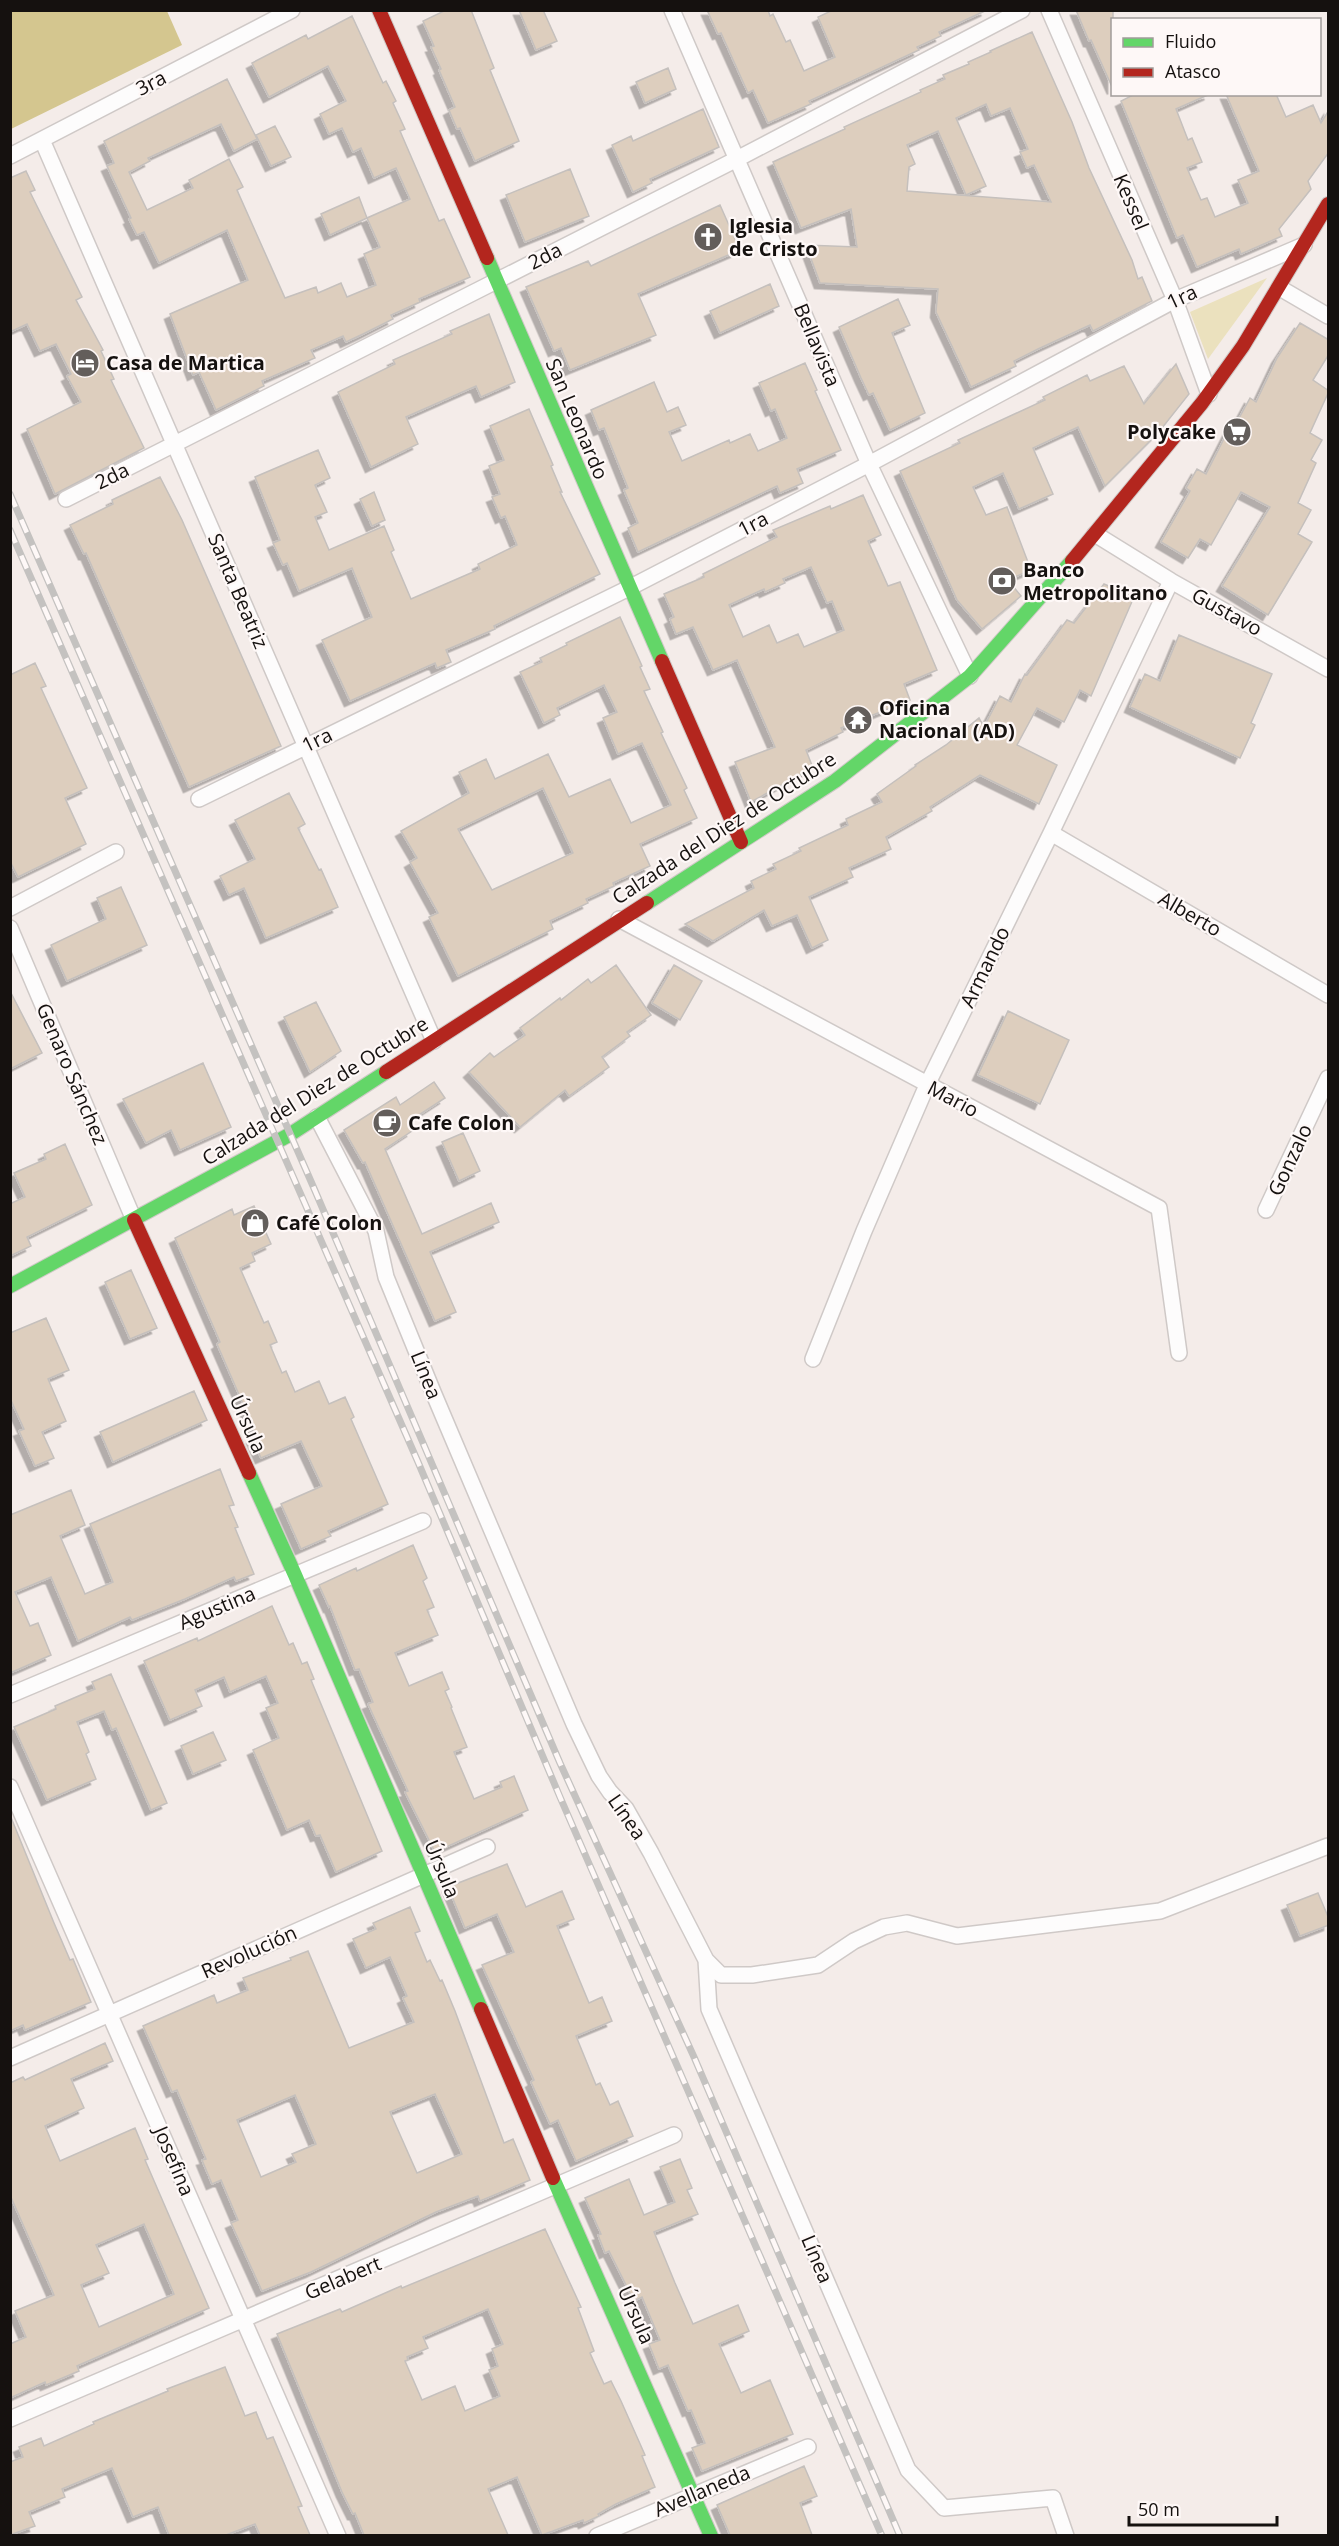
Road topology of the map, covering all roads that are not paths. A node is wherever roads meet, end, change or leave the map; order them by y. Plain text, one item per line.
1 (292, 10) edge
2 (379, 10) edge
3 (672, 10) edge
4 (1023, 10) edge
5 (1049, 10) edge
6 (42, 140) junction
7 (10, 156) edge
8 (737, 159) junction
9 (1329, 204) edge
10 (1304, 245) junction
11 (496, 281) junction
12 (1280, 288) junction
13 (1175, 300) junction
14 (1329, 316) edge
15 (1209, 394) junction
16 (175, 445) junction
17 (869, 464) junction
18 (66, 499) dead end
19 (1095, 534) junction
20 (1171, 581) junction
21 (629, 588) junction
22 (1329, 669) edge
23 (970, 676) junction
24 (306, 746) junction
25 (199, 799) dead end
26 (1051, 833) junction
27 (741, 842) junction
28 (116, 852) dead end
29 (10, 908) edge
30 (619, 919) junction
31 (10, 928) edge
32 (1329, 995) edge
33 (434, 1041) junction
34 (1329, 1078) edge
35 (927, 1085) junction
36 (317, 1117) junction
37 (1266, 1210) dead end
38 (134, 1220) junction
39 (10, 1286) edge
40 (1179, 1353) dead end
41 (813, 1359) dead end
42 (423, 1521) dead end
43 (295, 1575) junction
44 (10, 1695) edge
45 (10, 1787) edge
46 (1329, 1846) edge
47 (487, 1847) dead end
48 (423, 1874) junction
49 (706, 1960) junction
50 (112, 2014) junction
51 (10, 2058) edge
52 (674, 2135) dead end
53 (557, 2186) junction
54 (242, 2321) junction
55 (10, 2419) edge
56 (808, 2447) dead end
57 (693, 2493) junction
58 (338, 2535) edge
59 (597, 2535) edge
60 (711, 2535) edge
61 (1066, 2535) edge

1 - 6 street, 3ra
2 - 11 street, San Leonardo
3 - 8 street, Bellavista
4 - 8 street, 2da
5 - 13 street, Kessel
6 - 7 street, 3ra
6 - 16 street, Santa Beatriz
8 - 11 street, 2da
8 - 17 street, Bellavista
9 - 10 street, Calzada del Diez de Octubre
10 - 12 street, Calzada del Diez de Octubre
10 - 13 street, 1ra
11 - 16 street, 2da
11 - 21 street, San Leonardo
12 - 14 street
12 - 15 street, Calzada del Diez de Octubre
13 - 15 street, Kessel
13 - 17 street, 1ra
15 - 19 street, Calzada del Diez de Octubre
16 - 18 street, 2da
16 - 24 street, Santa Beatriz
17 - 21 street, 1ra
17 - 23 street, Bellavista
19 - 20 street, Gustavo
19 - 23 street, Calzada del Diez de Octubre
20 - 22 street, Gustavo
20 - 26 street, Armando
21 - 24 street, 1ra
21 - 27 street, San Leonardo
23 - 27 street, Calzada del Diez de Octubre
24 - 25 street, 1ra
24 - 33 street, Santa Beatriz
26 - 32 street, Alberto
26 - 35 street, Armando
27 - 30 street, Calzada del Diez de Octubre
28 - 29 street
30 - 33 street, Calzada del Diez de Octubre
30 - 35 street, Mario
31 - 38 street, Genaro Sánchez
33 - 36 street, Calzada del Diez de Octubre
34 - 37 street, Gonzalo
35 - 40 street, Mario
35 - 41 street, Armando
36 - 38 street, Calzada del Diez de Octubre
36 - 49 street, Línea
38 - 39 street, Calzada del Diez de Octubre
38 - 43 street, Úrsula
42 - 43 street, Agustina
43 - 44 street, Agustina
43 - 48 street, Úrsula
45 - 50 street, Josefina
46 - 49 street
47 - 48 street, Revolución
48 - 50 street, Revolución
48 - 53 street, Úrsula
49 - 61 street, Línea
50 - 51 street, Revolución
50 - 54 street, Josefina
52 - 53 street, Gelabert
53 - 54 street, Gelabert
53 - 57 street, Úrsula
54 - 55 street, Gelabert
54 - 58 street, Josefina
56 - 57 street, Avellaneda
57 - 59 street, Avellaneda
57 - 60 street, Úrsula

